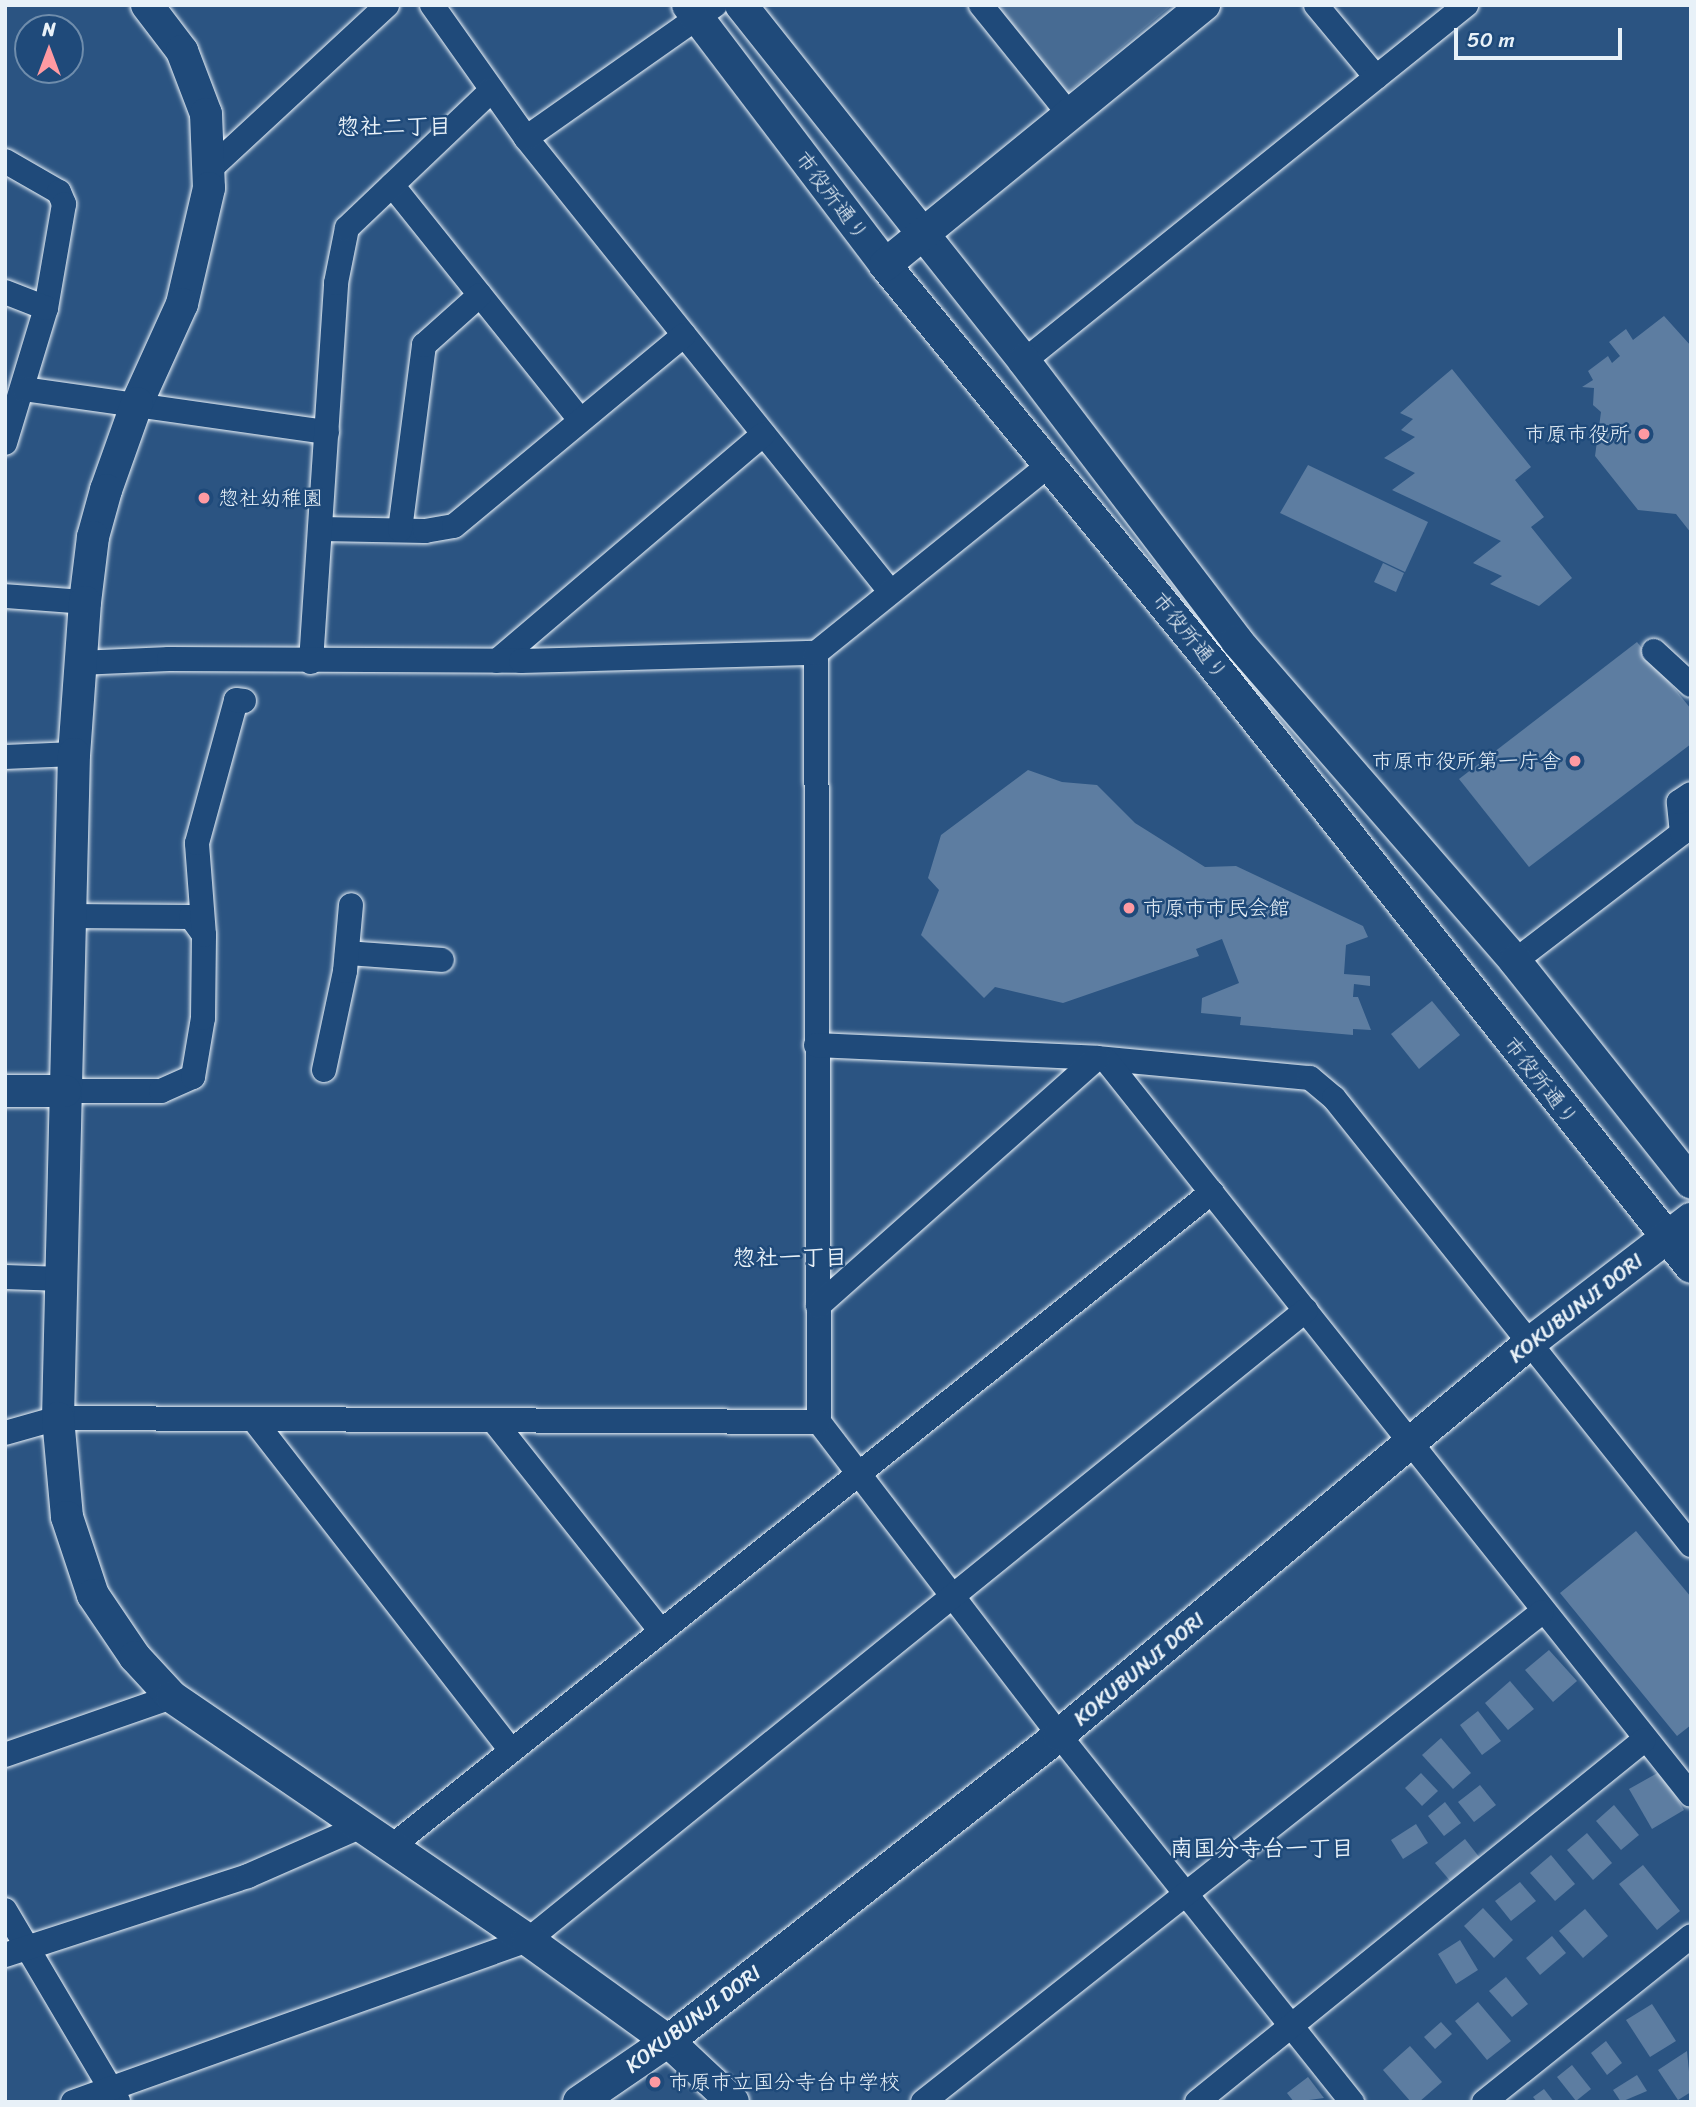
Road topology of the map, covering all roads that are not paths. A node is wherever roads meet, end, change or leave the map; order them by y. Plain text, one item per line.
1 (387, 5) edge
2 (432, 5) edge
3 (741, 5) edge
4 (981, 5) edge
5 (1204, 5) edge
6 (1315, 5) edge
7 (1466, 5) edge
8 (157, 9) edge
9 (700, 9) edge
10 (1376, 77) junction
11 (492, 90) junction
12 (1068, 113) junction
13 (526, 138) junction
14 (5, 161) edge
15 (208, 171) junction
16 (392, 185) junction
17 (923, 234) junction
18 (885, 265) junction
19 (5, 292) edge
20 (480, 295) junction
21 (46, 308) junction
22 (684, 335) junction
23 (1024, 361) junction
24 (24, 389) junction
25 (137, 403) junction
26 (580, 420) junction
27 (327, 432) junction
28 (764, 434) junction
29 (5, 443) edge
30 (1050, 464) junction
31 (321, 529) junction
32 (400, 530) junction
33 (889, 590) junction
34 (5, 596) edge
35 (85, 602) junction
36 (1654, 651) dead end
37 (816, 653) junction
38 (497, 661) junction
39 (311, 662) junction
40 (79, 663) junction
41 (1691, 685) edge
42 (244, 701) dead end
43 (74, 754) junction
44 (5, 757) edge
45 (1691, 794) edge
46 (351, 905) dead end
47 (70, 916) junction
48 (204, 935) junction
49 (347, 953) junction
50 (442, 960) dead end
51 (1514, 961) junction
52 (816, 1045) junction
53 (1102, 1059) junction
54 (324, 1070) dead end
55 (5, 1091) edge
56 (65, 1091) junction
57 (1691, 1182) edge
58 (1212, 1192) junction
59 (1691, 1219) edge
60 (1665, 1238) junction
61 (1691, 1267) edge
62 (5, 1278) edge
63 (63, 1279) junction
64 (818, 1306) junction
65 (1306, 1310) junction
66 (1531, 1342) junction
67 (58, 1418) junction
68 (253, 1419) junction
69 (494, 1420) junction
70 (819, 1422) junction
71 (5, 1433) edge
72 (1412, 1443) junction
73 (858, 1472) junction
74 (1691, 1545) edge
75 (951, 1595) junction
76 (1542, 1612) junction
77 (661, 1630) junction
78 (172, 1697) junction
79 (1059, 1735) junction
80 (1644, 1740) junction
81 (511, 1751) junction
82 (5, 1755) edge
83 (1691, 1795) edge
84 (362, 1826) junction
85 (391, 1847) junction
86 (1185, 1894) junction
87 (5, 1910) edge
88 (1691, 1936) edge
89 (528, 1940) junction
90 (30, 1947) junction
91 (5, 1955) edge
92 (1291, 2026) junction
93 (668, 2041) junction
94 (115, 2095) edge
95 (74, 2102) edge
96 (579, 2102) edge
97 (733, 2102) edge
98 (923, 2102) edge
99 (1197, 2102) edge
100 (1352, 2102) edge
101 (1484, 2102) edge

1 - 15 street
2 - 11 street
3 - 17 street, 市役所通り
4 - 12 street
5 - 12 street
6 - 10 street
7 - 10 street
8 - 15 street
9 - 13 street
9 - 18 street, 市役所通り
10 - 23 street
11 - 13 street
11 - 16 street
12 - 17 street
13 - 22 street
14 - 21 street
15 - 25 street
16 - 20 street
16 - 27 street
17 - 18 street
17 - 23 street, 市役所通り
18 - 30 street, 市役所通り
19 - 21 street
20 - 26 street
20 - 32 street
21 - 24 street
22 - 26 street
22 - 28 street
23 - 51 street, 市役所通り
24 - 25 street
24 - 29 street
25 - 27 street
25 - 35 street
26 - 32 street
27 - 31 street
28 - 33 street
28 - 38 street
30 - 33 street
30 - 60 street, 市役所通り
31 - 32 street
31 - 39 street
33 - 37 street
34 - 35 street
35 - 40 street
36 - 41 street
37 - 38 street
37 - 52 street
38 - 39 street
39 - 40 street
40 - 43 street
42 - 48 street
43 - 44 street
43 - 47 street
45 - 51 street
46 - 49 street
47 - 48 street
47 - 56 street
48 - 56 street
49 - 50 street
49 - 54 street
51 - 57 street, 市役所通り
52 - 53 street
52 - 64 street
53 - 58 street
53 - 64 street
53 - 66 street
55 - 56 street
56 - 63 street
58 - 65 street
58 - 73 street
59 - 60 street, KOKUBUNJI DORI
60 - 61 street, 市役所通り
60 - 66 street, KOKUBUNJI DORI
62 - 63 street
63 - 67 street
64 - 70 street
65 - 72 street
65 - 75 street
66 - 72 street, KOKUBUNJI DORI
66 - 74 street
67 - 68 street
67 - 71 street
67 - 78 street
68 - 69 street
68 - 81 street
69 - 70 street
69 - 77 street
70 - 73 street
72 - 76 street
72 - 79 street, KOKUBUNJI DORI
73 - 75 street
73 - 77 street
75 - 79 street
75 - 89 street
76 - 80 street
76 - 86 street
77 - 81 street
78 - 82 street
78 - 84 street
79 - 86 street
79 - 93 street, KOKUBUNJI DORI
80 - 83 street
80 - 92 street
81 - 85 street
84 - 85 street
84 - 90 street
85 - 89 street
86 - 92 street
86 - 98 street
87 - 90 street
88 - 101 street
89 - 93 street
89 - 94 street
90 - 91 street
90 - 94 street
92 - 99 street
92 - 100 street
93 - 96 street, KOKUBUNJI DORI
93 - 97 street
94 - 95 street

